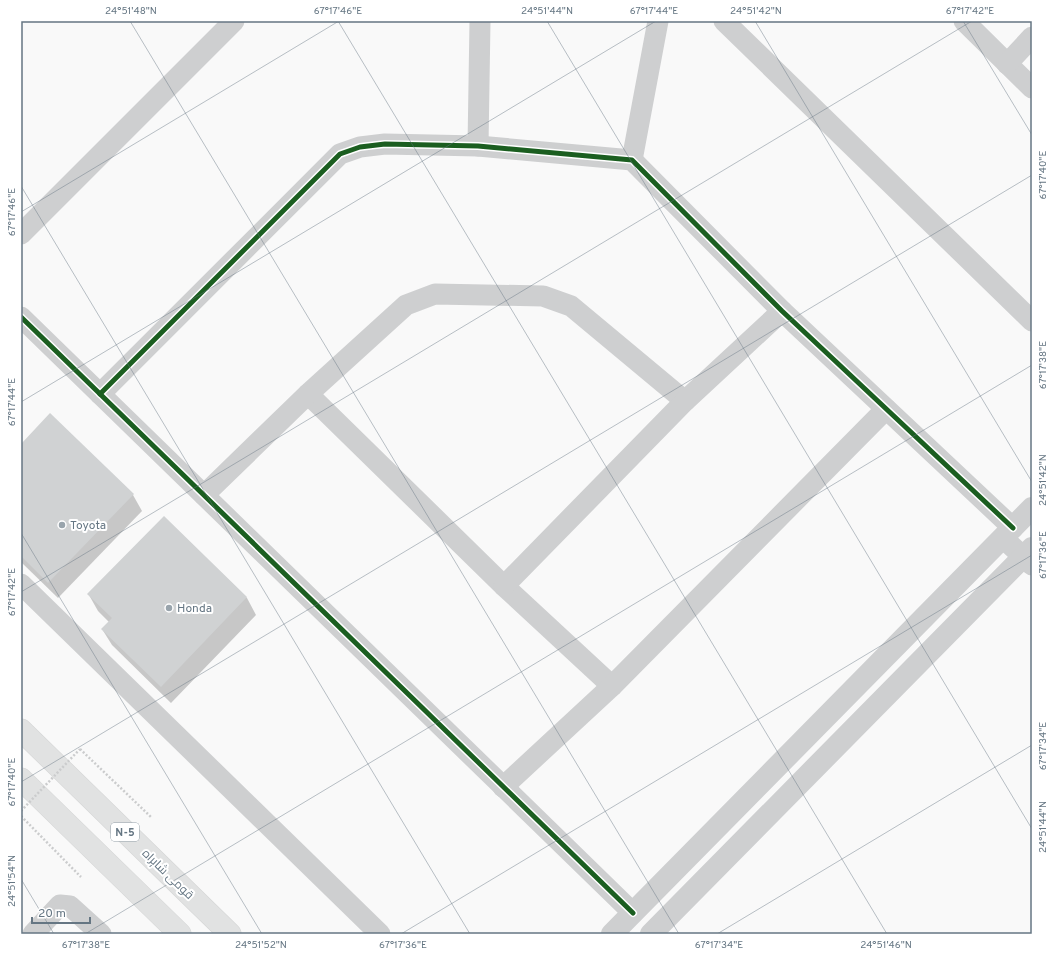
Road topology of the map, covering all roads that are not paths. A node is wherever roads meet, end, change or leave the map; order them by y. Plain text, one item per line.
1 (234, 21) edge
2 (480, 21) edge
3 (658, 21) edge
4 (724, 21) edge
5 (964, 21) edge
6 (1032, 37) edge
7 (1007, 64) junction
8 (1032, 88) edge
9 (478, 146) junction
10 (632, 160) junction
11 (21, 234) edge
12 (782, 311) junction
13 (21, 317) edge
14 (1032, 321) edge
15 (100, 394) junction
16 (308, 394) junction
17 (685, 401) junction
18 (886, 409) junction
19 (204, 495) junction
20 (1032, 508) edge
21 (1008, 533) junction
22 (1029, 557) edge
23 (21, 584) edge
24 (504, 586) junction
25 (929, 612) junction
26 (950, 632) junction
27 (612, 686) junction
28 (21, 730) edge
29 (21, 779) edge
30 (503, 787) junction
31 (633, 913) junction
32 (33, 934) edge
33 (101, 934) edge
34 (180, 934) edge
35 (230, 934) edge
36 (380, 934) edge
37 (612, 934) edge
38 (651, 934) edge

1 - 11 street
2 - 9 street
3 - 10 street
4 - 14 street
5 - 7 street
6 - 7 street
7 - 8 street
9 - 10 street
9 - 15 street
10 - 12 street
12 - 17 street
12 - 18 street
13 - 15 street
15 - 19 street
16 - 17 street
16 - 19 street
16 - 24 street
17 - 24 street
18 - 21 street
18 - 27 street
19 - 30 street
20 - 21 street
21 - 22 street
21 - 25 street
22 - 26 street
23 - 36 street
24 - 27 street
25 - 26 street
25 - 31 street
26 - 38 street
27 - 30 street
28 - 35 highway, قومی شاہراہ / N-5
29 - 34 highway
30 - 31 street
31 - 37 street
32 - 33 street

